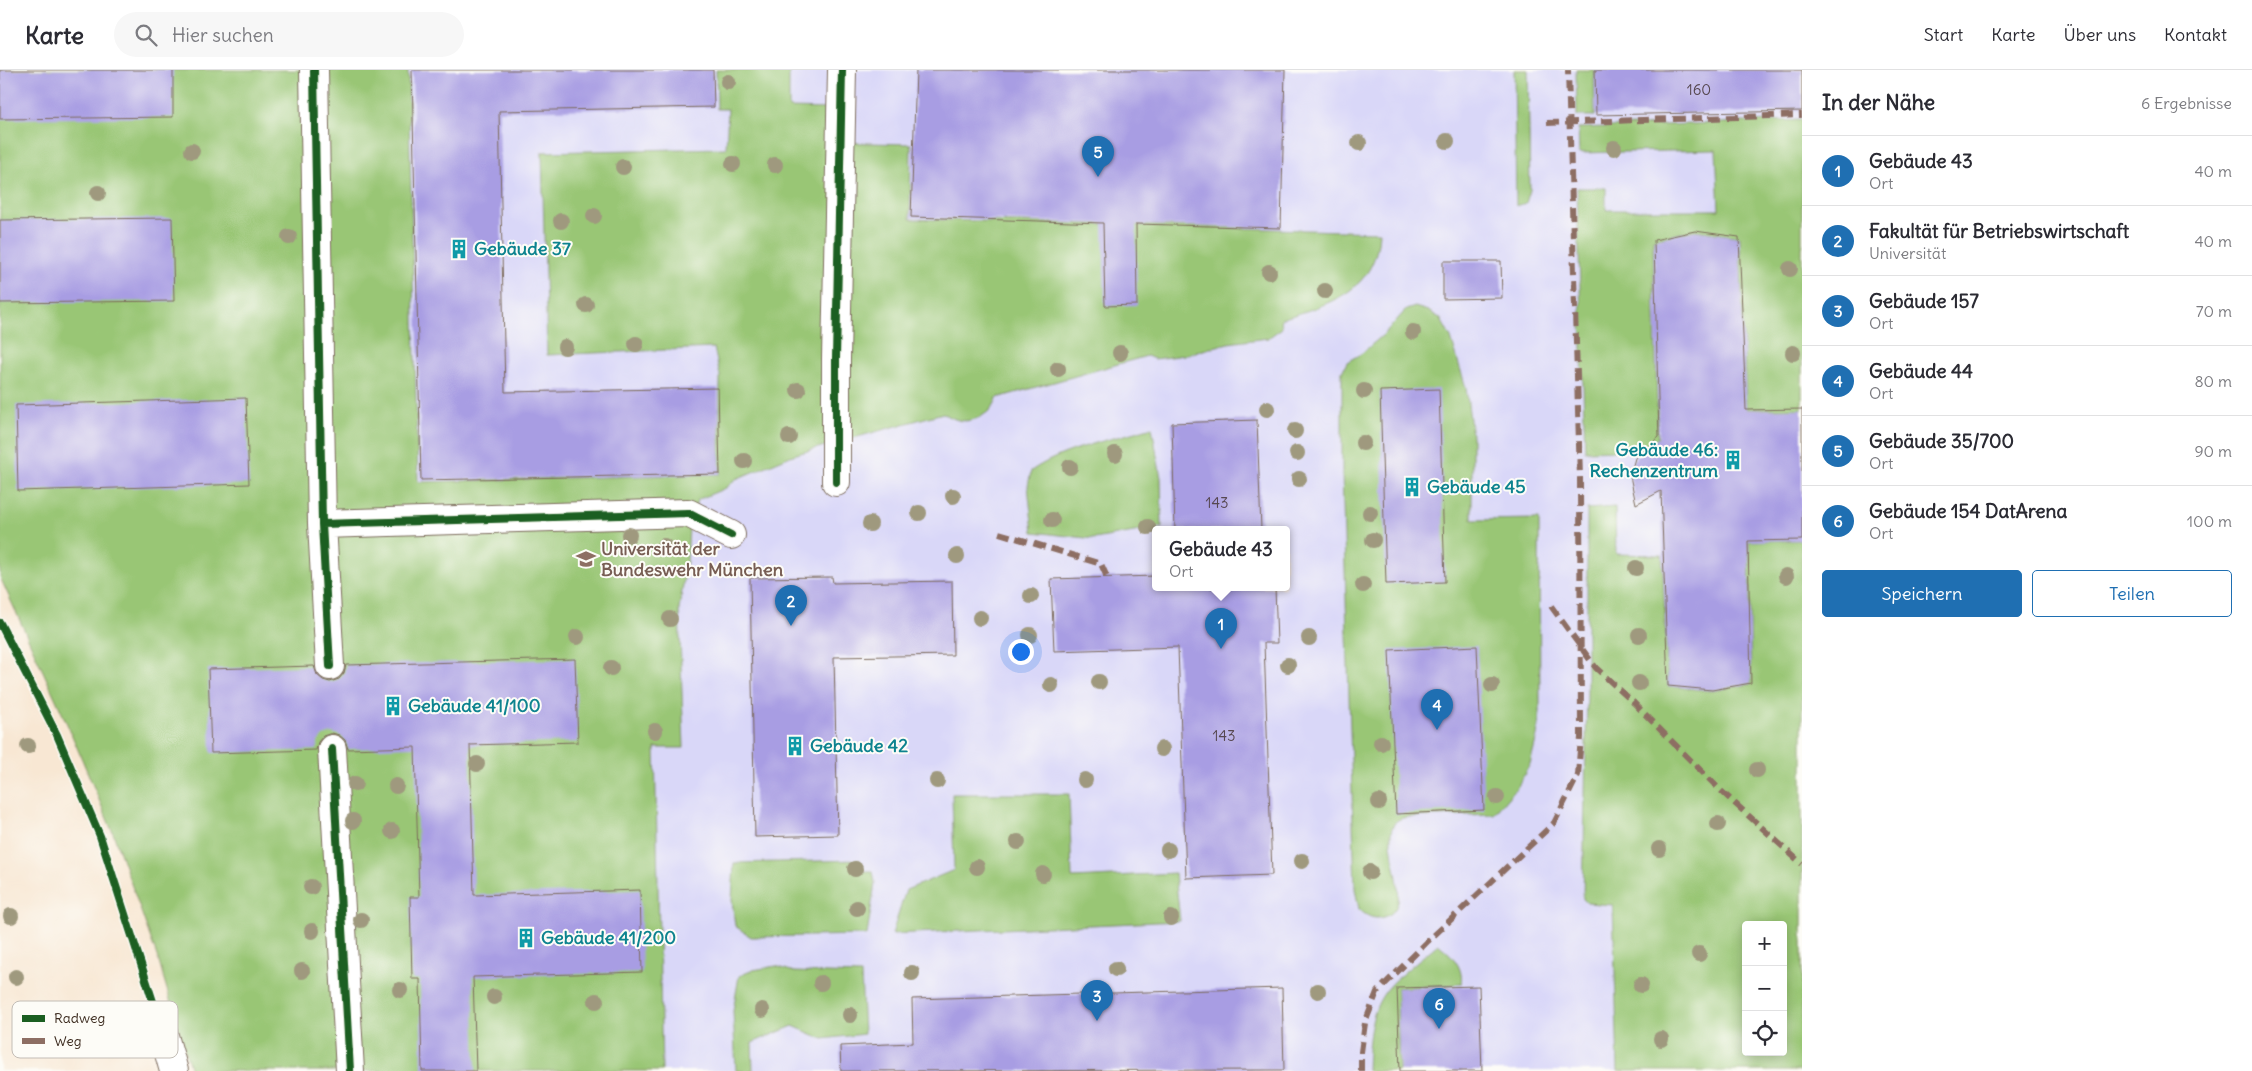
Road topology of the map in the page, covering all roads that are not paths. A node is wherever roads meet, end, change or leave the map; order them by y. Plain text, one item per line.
1 (314, 70) edge
2 (842, 70) edge
3 (836, 482) dead end
4 (322, 524) junction
5 (731, 536) dead end
6 (330, 666) dead end
7 (332, 749) dead end
8 (170, 1058) edge
9 (174, 1071) edge
10 (350, 1071) edge

1 - 4 street
2 - 3 street
4 - 5 street
4 - 6 street
7 - 10 street
8 - 9 street

